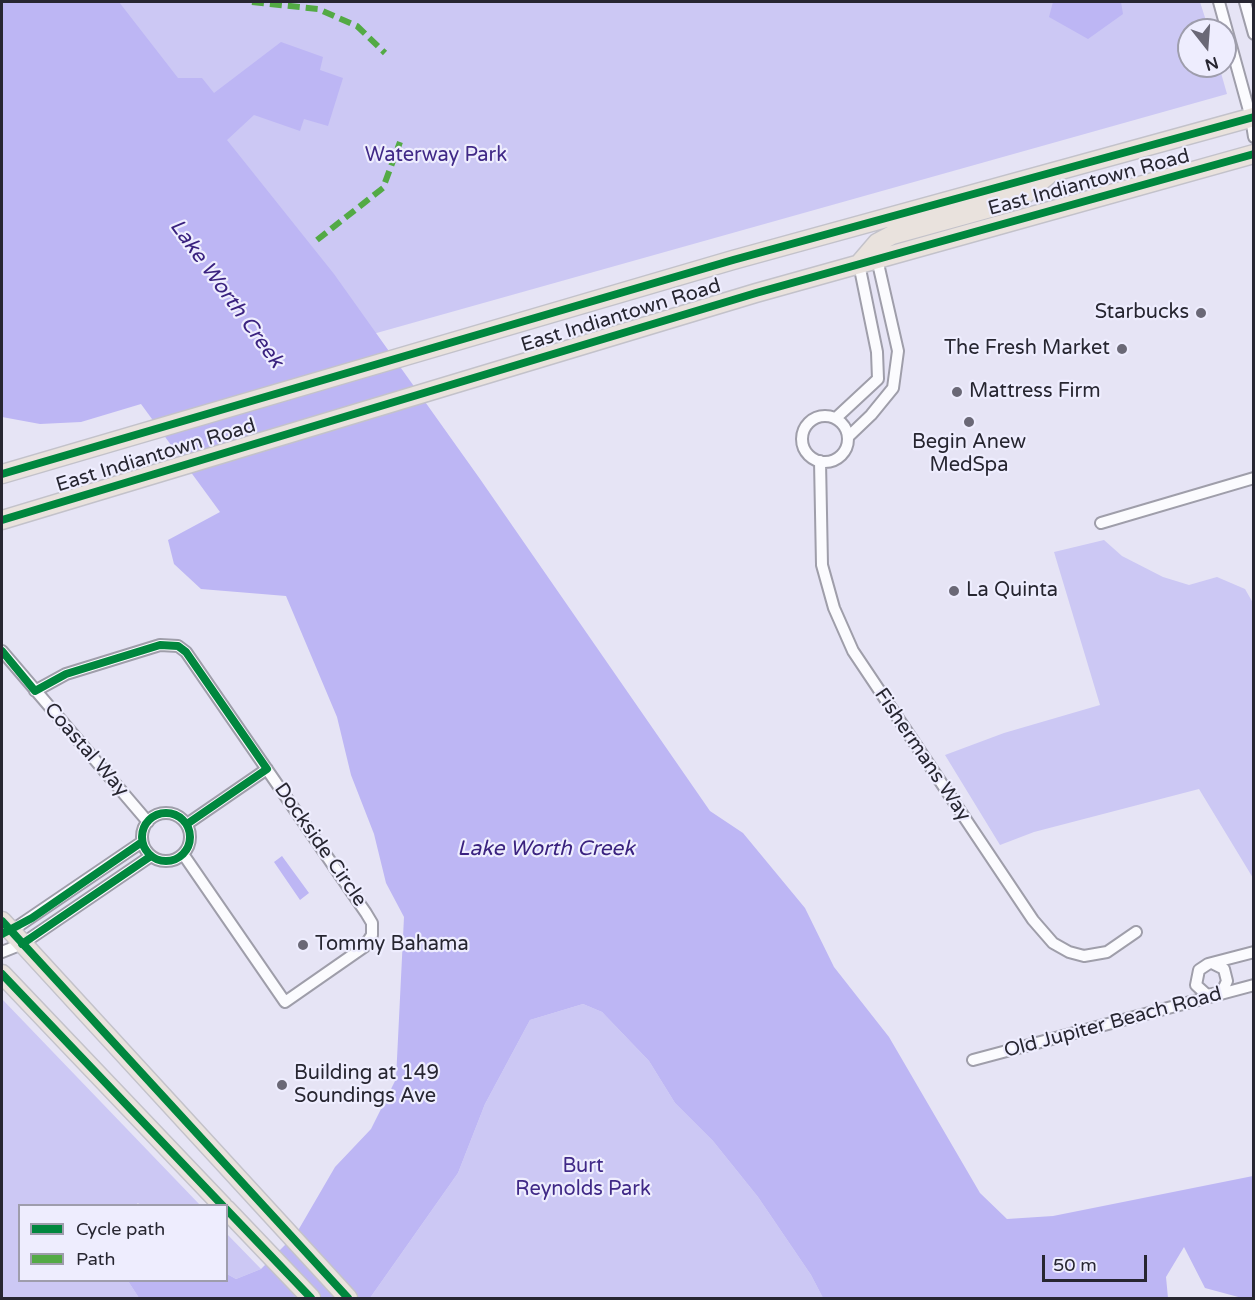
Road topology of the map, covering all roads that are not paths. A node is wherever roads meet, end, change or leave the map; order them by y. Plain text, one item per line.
1 (1219, 2) edge
2 (1245, 2) edge
3 (1254, 34) edge
4 (1252, 118) edge
5 (1254, 137) edge
6 (1254, 154) edge
7 (1054, 170) junction
8 (877, 259) junction
9 (859, 264) junction
10 (836, 418) junction
11 (848, 437) junction
12 (820, 461) junction
13 (2, 474) edge
14 (1254, 478) edge
15 (2, 520) edge
16 (1101, 523) dead end
17 (2, 651) edge
18 (36, 691) junction
19 (267, 769) junction
20 (148, 822) junction
21 (187, 825) junction
22 (142, 842) junction
23 (183, 854) junction
24 (151, 856) junction
25 (12, 932) edge
26 (1136, 932) dead end
27 (2, 952) edge
28 (1254, 952) edge
29 (1214, 964) junction
30 (2, 974) edge
31 (1254, 985) edge
32 (1217, 995) junction
33 (973, 1060) dead end
34 (222, 1204) edge
35 (228, 1210) edge
36 (311, 1299) edge
37 (348, 1299) edge

1 - 4 street
2 - 3 street
4 - 5 street
4 - 7 main road, East Indiantown Road
6 - 8 main road, East Indiantown Road
7 - 9 main road
7 - 13 main road, East Indiantown Road
8 - 9 main road, East Indiantown Road
8 - 11 street
9 - 10 street
9 - 15 main road, East Indiantown Road
10 - 11 street
10 - 12 street
11 - 12 street
12 - 26 street, Fishermans Way
14 - 16 street
17 - 18 street, Coastal Way
18 - 19 street, Dockside Circle
18 - 20 street, Coastal Way
19 - 21 street
19 - 23 street, Dockside Circle
20 - 21 street
20 - 22 street
21 - 23 street
22 - 24 street
22 - 25 street
23 - 24 street
24 - 25 street
25 - 27 street
25 - 37 main road
28 - 29 street, Old Jupiter Beach Road
29 - 32 street
29 - 32 street
30 - 34 main road
31 - 32 street, Old Jupiter Beach Road
32 - 33 street, Old Jupiter Beach Road
35 - 36 main road

